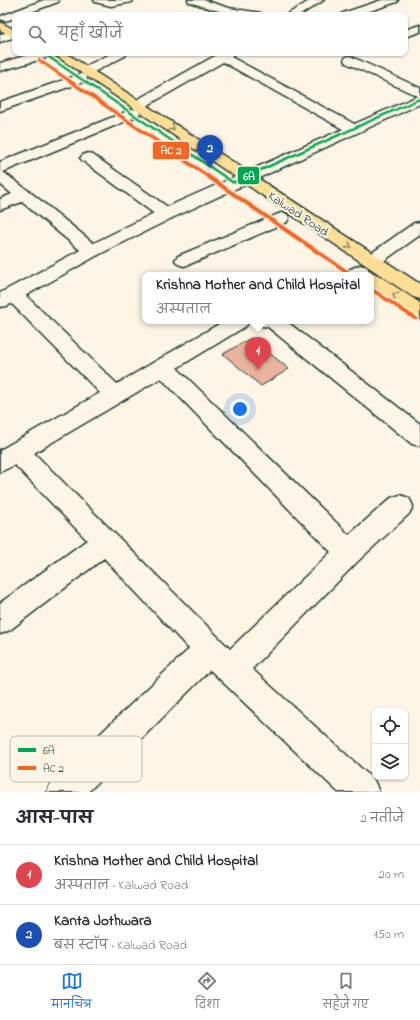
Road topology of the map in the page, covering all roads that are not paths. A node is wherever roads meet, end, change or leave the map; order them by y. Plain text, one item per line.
1 (54, 0) edge
2 (99, 0) edge
3 (128, 0) edge
4 (192, 0) edge
5 (319, 0) edge
6 (393, 0) edge
7 (23, 12) edge
8 (236, 12) edge
9 (297, 12) edge
10 (356, 12) edge
11 (12, 16) edge
12 (2, 20) edge
13 (12, 28) edge
14 (420, 28) edge
15 (12, 32) edge
16 (408, 33) edge
17 (0, 38) edge
18 (38, 56) edge
19 (54, 56) edge
20 (116, 56) edge
21 (224, 56) edge
22 (228, 56) edge
23 (348, 56) edge
24 (0, 67) edge
25 (83, 74) junction
26 (420, 93) edge
27 (420, 99) edge
28 (0, 108) edge
29 (136, 109) junction
30 (354, 129) junction
31 (88, 158) dead end
32 (0, 168) edge
33 (0, 176) edge
34 (240, 180) junction
35 (24, 195) junction
36 (0, 205) edge
37 (166, 214) junction
38 (281, 218) junction
39 (420, 227) edge
40 (92, 251) junction
41 (184, 260) dead end
42 (364, 272) edge
43 (374, 276) edge
44 (374, 279) edge
45 (420, 293) edge
46 (6, 298) edge
47 (420, 312) edge
48 (234, 324) edge
49 (278, 324) edge
50 (163, 368) junction
51 (115, 395) junction
52 (420, 437) edge
53 (8, 456) edge
54 (400, 506) dead end
55 (105, 542) junction
56 (349, 552) junction
57 (0, 620) edge
58 (220, 660) junction
59 (130, 736) edge
60 (76, 782) edge
61 (64, 792) edge
62 (362, 792) edge

1 - 7 street
2 - 3 street
4 - 8 street
5 - 9 street
6 - 10 street
11 - 12 street
12 - 13 main road
14 - 16 street
15 - 17 street
18 - 24 street
19 - 25 main road, Kalwad Road
20 - 25 street
21 - 29 street
22 - 30 street
23 - 26 street
25 - 28 street
25 - 29 main road, Kalwad Road
27 - 30 street
29 - 32 street
29 - 34 main road, Kalwad Road
30 - 34 street
31 - 37 street
33 - 35 street
34 - 37 street
34 - 38 main road, Kalwad Road
34 -> 42 main road, Kalwad Road
35 - 36 street
35 - 40 street
37 - 40 street
38 - 41 street
38 - 42 main road, Kalwad Road
39 - 42 street
40 - 46 street
43 - 45 main road, Kalwad Road
47 -> 44 main road, Kalwad Road
46 - 51 street
48 - 50 street
49 - 52 street
50 - 51 street
50 - 56 street
51 - 53 street
53 - 55 street
54 - 56 street
55 - 57 street
55 - 58 street
56 - 58 street
58 - 59 street
58 - 62 street
60 - 61 street

